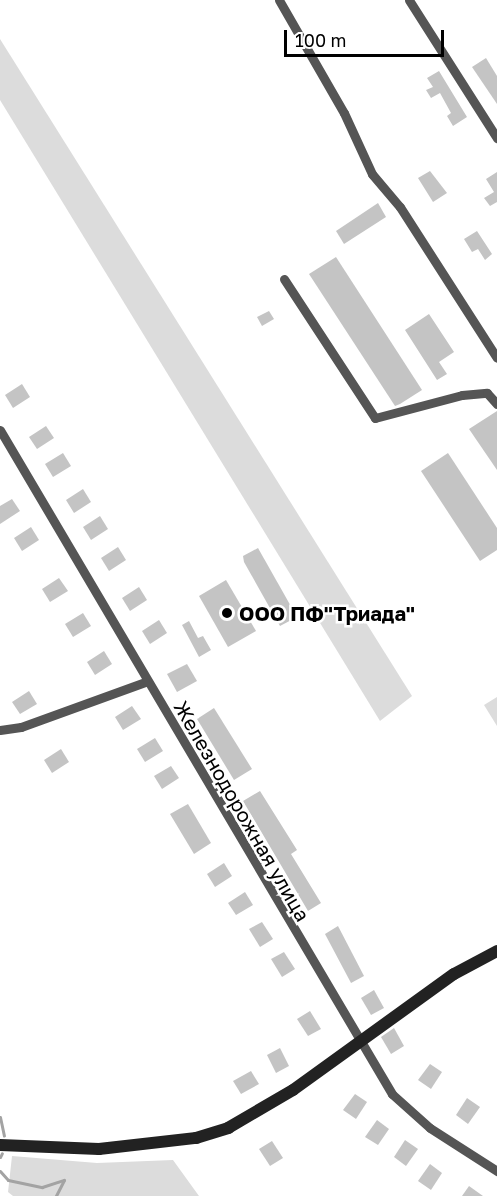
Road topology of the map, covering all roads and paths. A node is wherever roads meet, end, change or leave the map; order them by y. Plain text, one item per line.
1 (279, 0) edge
2 (409, 0) edge
3 (497, 138) edge
4 (284, 279) dead end
5 (497, 358) edge
6 (497, 404) edge
7 (0, 430) edge
8 (145, 682) junction
9 (0, 730) edge
10 (497, 951) edge
11 (357, 1041) junction
12 (0, 1145) edge
13 (497, 1171) edge

1 - 5 street
2 - 3 street
4 - 6 street
7 - 8 street, Железнодорожная улица
8 - 9 street
8 - 11 street, Железнодорожная улица
10 - 11 street
11 - 12 street
11 - 13 street, Железнодорожная улица

